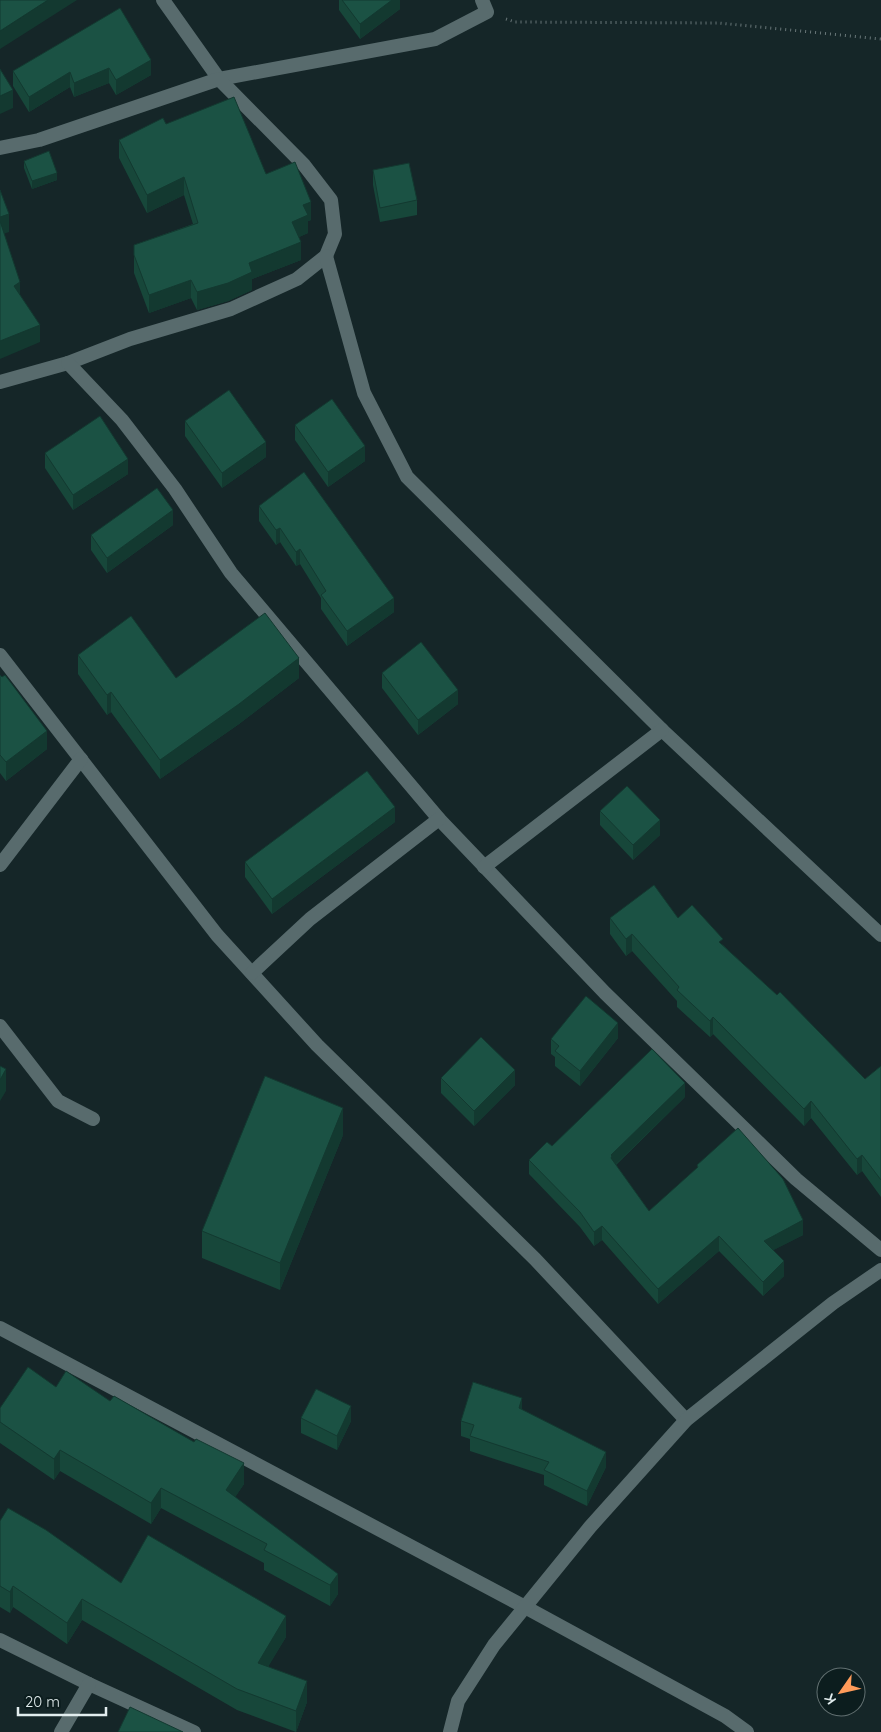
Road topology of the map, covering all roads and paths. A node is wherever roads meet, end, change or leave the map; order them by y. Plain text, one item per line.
1 (163, 0) edge
2 (485, 6) edge
3 (881, 39) edge
4 (219, 79) junction
5 (0, 148) edge
6 (326, 256) junction
7 (68, 364) junction
8 (0, 382) edge
9 (0, 655) edge
10 (662, 730) junction
11 (81, 759) junction
12 (439, 819) junction
13 (0, 865) edge
14 (484, 867) junction
15 (881, 935) edge
16 (252, 973) junction
17 (0, 1026) edge
18 (93, 1119) dead end
19 (881, 1250) edge
20 (881, 1270) edge
21 (0, 1328) edge
22 (686, 1420) junction
23 (525, 1606) junction
24 (0, 1640) edge
25 (89, 1684) junction
26 (60, 1732) edge
27 (194, 1732) edge
28 (450, 1732) edge
29 (747, 1732) edge

1 - 4 street
2 - 3 path
2 - 4 street
4 - 5 street
4 - 6 street
6 - 7 street
6 - 10 street
7 - 8 street
7 - 12 street
9 - 11 street
10 - 14 street
10 - 15 street
11 - 13 street
11 - 16 street
12 - 14 street
12 - 16 street
14 - 19 street
16 - 22 street
17 - 18 street
20 - 22 street
21 - 23 street
22 - 23 street
23 - 28 street
23 - 29 street
24 - 25 street
25 - 26 street
25 - 27 street

